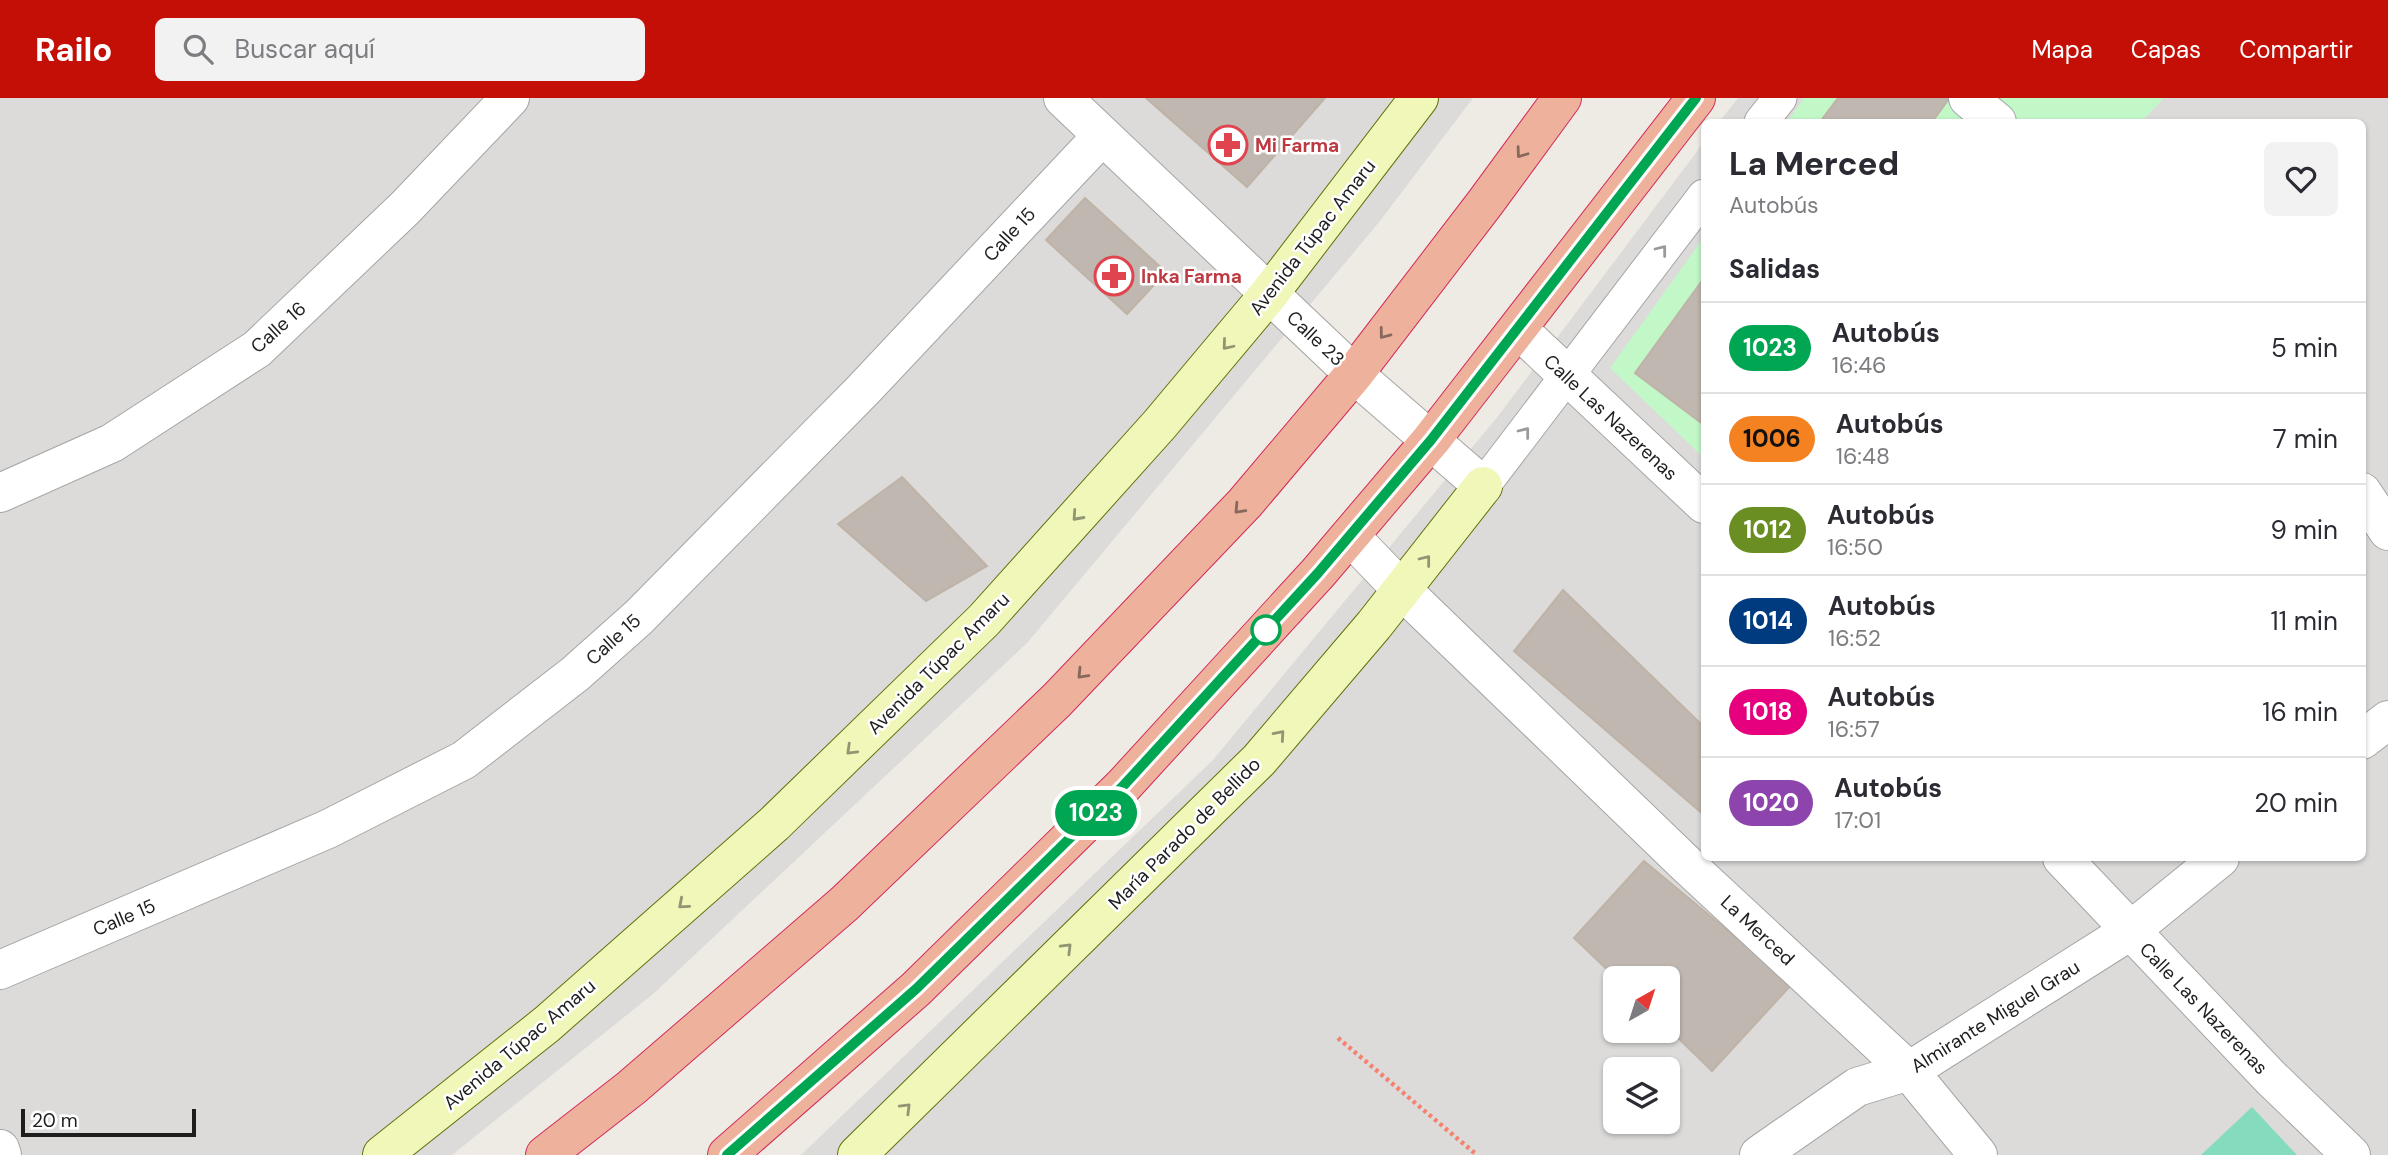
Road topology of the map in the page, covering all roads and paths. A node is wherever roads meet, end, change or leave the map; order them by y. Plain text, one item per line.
1 (510, 98) edge
2 (1063, 98) edge
3 (1419, 98) edge
4 (1562, 98) edge
5 (1696, 98) edge
6 (1780, 98) edge
7 (1968, 98) edge
8 (1763, 119) edge
9 (1993, 119) edge
10 (1102, 136) junction
11 (1701, 199) edge
12 (1269, 294) junction
13 (1518, 328) junction
14 (1354, 374) junction
15 (1567, 377) junction
16 (1431, 440) junction
17 (1483, 486) junction
18 (0, 493) edge
19 (2366, 498) edge
20 (1701, 501) edge
21 (2388, 531) edge
22 (1350, 536) junction
23 (1402, 590) junction
24 (2388, 720) edge
25 (2366, 737) edge
26 (2065, 861) edge
27 (2216, 861) edge
28 (2130, 931) junction
29 (0, 971) edge
30 (1338, 1038) dead end
31 (1909, 1071) junction
32 (0, 1149) edge
33 (866, 1151) edge
34 (2, 1155) edge
35 (382, 1155) edge
36 (545, 1155) edge
37 (727, 1155) edge
38 (1477, 1155) edge
39 (1759, 1155) edge
40 (1978, 1155) edge
41 (2351, 1155) edge

1 - 18 street, Calle 16
2 - 10 street, Calle 23
3 - 12 main road, Avenida Túpac Amaru
4 -> 14 highway
5 - 13 highway
6 - 8 lane
7 - 9 street
10 - 12 street, Calle 23
10 - 29 street, Calle 15
15 -> 11 lane
12 - 14 street, Calle 23
12 -> 35 main road, Avenida Túpac Amaru
13 - 15 street, Calle Las Nazerenas
13 - 16 highway
14 - 16 street, Calle 23
14 -> 36 highway
17 -> 15 lane
15 - 20 street, Calle Las Nazerenas
16 - 17 street, Calle 23
16 - 22 highway
23 -> 17 main road, María Parado de Bellido
19 - 21 street
22 - 23 street, La Merced
22 - 37 highway
23 - 31 street, La Merced
33 -> 23 main road, María Parado de Bellido
24 - 25 street
26 - 28 street, Calle Las Nazerenas
27 - 28 street, Almirante Miguel Grau
28 - 31 street, Almirante Miguel Grau
28 - 41 street, Calle Las Nazerenas
30 - 38 path
31 - 39 street, Almirante Miguel Grau
31 - 40 street, La Merced
32 - 34 street

